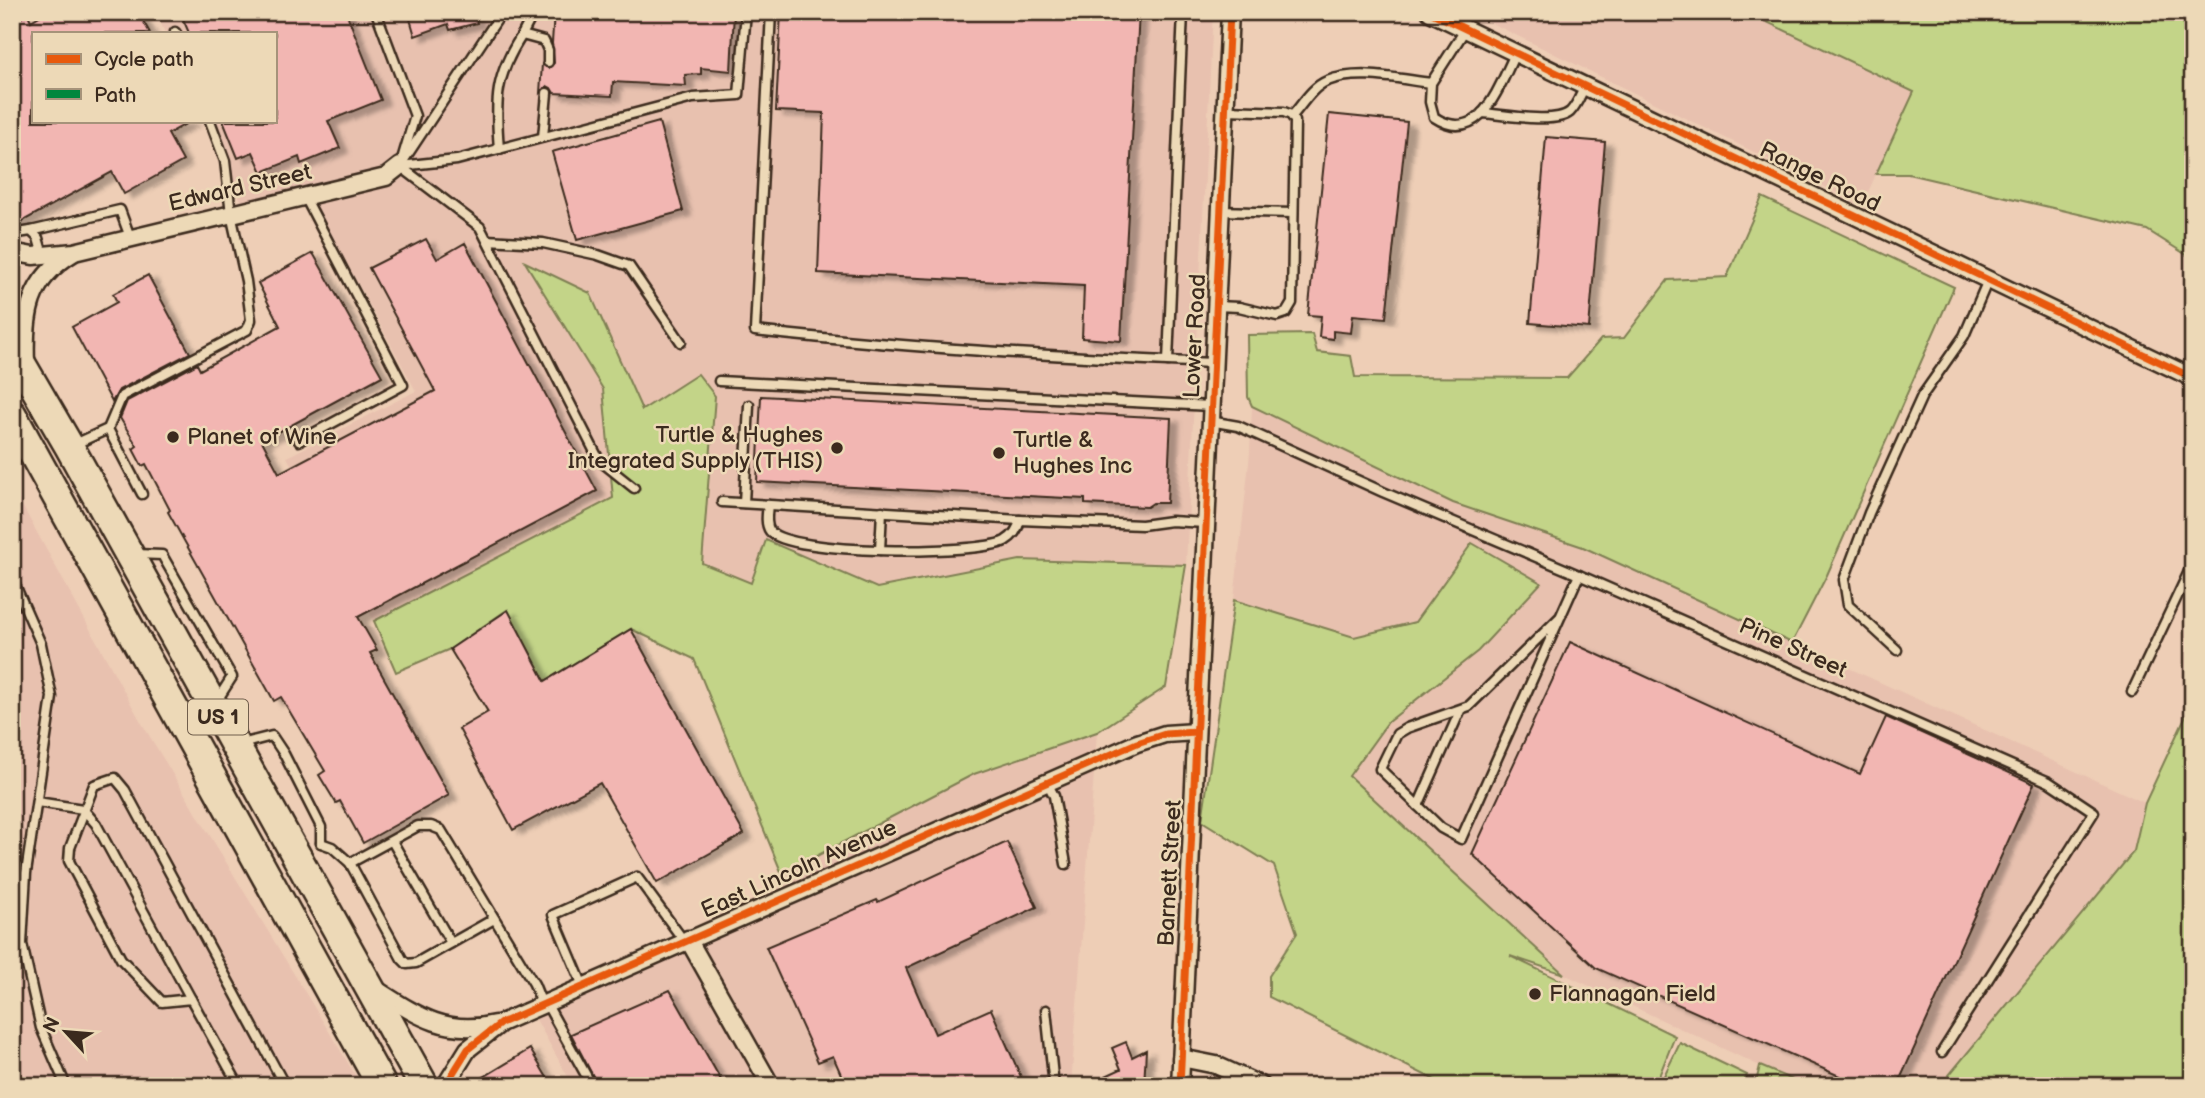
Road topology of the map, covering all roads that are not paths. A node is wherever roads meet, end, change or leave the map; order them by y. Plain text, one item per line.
1 (376, 12) edge
2 (502, 12) edge
3 (534, 12) edge
4 (746, 12) edge
5 (771, 12) edge
6 (1183, 12) edge
7 (1230, 12) edge
8 (1430, 12) edge
9 (1465, 30) junction
10 (522, 35) junction
11 (1515, 54) junction
12 (548, 62) dead end
13 (1431, 83) junction
14 (1584, 88) junction
15 (547, 93) dead end
16 (1225, 110) junction
17 (1482, 113) junction
18 (1292, 116) junction
19 (209, 122) edge
20 (543, 137) junction
21 (499, 149) junction
22 (400, 166) junction
23 (304, 197) junction
24 (1220, 211) junction
25 (1293, 213) junction
26 (231, 214) junction
27 (32, 231) junction
28 (12, 234) edge
29 (130, 237) junction
30 (487, 240) junction
31 (87, 247) junction
32 (12, 252) edge
33 (43, 255) junction
34 (1988, 280) junction
35 (1216, 306) junction
36 (681, 342) dead end
37 (12, 348) edge
38 (1168, 361) junction
39 (1213, 363) junction
40 (26, 373) junction
41 (2193, 378) edge
42 (719, 381) dead end
43 (749, 405) dead end
44 (1211, 414) junction
45 (12, 415) edge
46 (108, 429) junction
47 (299, 442) dead end
48 (69, 446) junction
49 (634, 488) dead end
50 (142, 494) dead end
51 (722, 502) dead end
52 (744, 503) junction
53 (768, 505) junction
54 (882, 511) junction
55 (1020, 520) junction
56 (1205, 523) junction
57 (880, 550) junction
58 (2193, 563) edge
59 (1579, 575) junction
60 (12, 578) edge
61 (1561, 616) junction
62 (1897, 650) dead end
63 (1199, 662) joint
64 (2132, 692) dead end
65 (1460, 711) junction
66 (1196, 732) junction
67 (234, 746) junction
68 (1047, 782) junction
69 (37, 802) junction
70 (1418, 806) junction
71 (83, 809) junction
72 (392, 841) junction
73 (309, 851) junction
74 (350, 863) junction
75 (1066, 864) dead end
76 (494, 919) junction
77 (686, 940) junction
78 (451, 943) junction
79 (364, 982) junction
80 (583, 986) junction
81 (191, 999) junction
82 (544, 1003) junction
83 (1046, 1010) dead end
84 (501, 1023) junction
85 (1942, 1052) dead end
86 (1181, 1058) junction
87 (66, 1086) edge
88 (239, 1086) edge
89 (285, 1086) edge
90 (382, 1086) edge
91 (424, 1086) edge
92 (445, 1086) edge
93 (592, 1086) edge
94 (771, 1086) edge
95 (1054, 1086) edge
96 (1180, 1086) edge
97 (1262, 1086) edge

1 - 22 lane
2 - 22 lane
3 - 10 lane
4 - 20 lane
5 - 38 lane
6 - 38 lane
7 - 16 street, Lower Road
8 - 9 street, Range Road
9 - 11 street, Range Road
9 - 13 lane
10 - 12 lane
10 - 21 lane
11 - 14 street, Range Road
11 - 17 lane
13 - 17 lane
13 - 18 lane
14 - 17 lane
14 - 34 street, Range Road
15 - 20 lane
16 - 18 lane
16 - 24 street, Lower Road
18 - 25 lane
19 - 26 lane
20 - 21 lane
21 - 22 lane
22 - 23 street, Edward Street
22 - 30 lane
23 - 26 street, Edward Street
23 - 47 lane
24 - 25 lane
24 - 35 street, Lower Road
25 - 35 lane
26 - 29 street, Edward Street
26 - 46 lane
27 - 28 lane
27 - 29 lane
27 - 33 lane
29 - 31 street, Edward Street
30 - 36 lane
30 - 49 lane
31 - 33 street, Edward Street
31 - 40 street, Edward Street
32 - 33 street, Edward Street
34 - 41 street, Range Road
34 - 62 lane
35 - 39 street, Lower Road
37 - 40 highway, US 1
38 - 39 lane
39 - 44 street, Lower Road
40 - 48 highway, US 1
42 - 44 lane, Pine Street
43 - 52 lane
44 - 56 street, Lower Road
44 - 59 lane, Pine Street
45 - 90 highway, US 1
46 - 48 lane
46 - 50 lane
48 - 67 highway, US 1
51 - 52 lane
52 - 53 lane
53 - 54 lane
53 - 57 lane
54 - 55 lane
54 - 57 lane
55 - 56 lane
55 - 57 lane
56 - 63 street, Lower Road
58 - 64 lane
59 - 61 lane
59 - 85 lane, Pine Street
60 - 69 lane
61 - 65 lane
61 - 70 lane
63 - 66 street, Barnett Street
65 - 70 lane
65 - 70 lane
66 - 68 street, East Lincoln Avenue
66 - 86 street, Barnett Street
67 - 73 highway, US 1
67 - 73 lane
68 - 75 lane
68 - 77 street, East Lincoln Avenue
69 - 71 lane
69 - 87 lane
71 - 81 lane
71 - 81 lane
71 - 89 lane
72 - 74 lane
72 - 76 lane
72 - 78 lane
73 - 74 lane
73 - 79 highway, US 1
74 - 78 lane
76 - 78 lane
76 - 82 lane
77 - 80 street, East Lincoln Avenue
77 - 80 lane
77 - 94 street
79 - 84 street, East Lincoln Avenue
79 - 91 highway, US 1
80 - 82 street, East Lincoln Avenue
81 - 88 lane
82 - 84 street, East Lincoln Avenue
82 - 93 lane
83 - 95 lane
84 - 92 street, East Lincoln Avenue
86 - 96 street, Barnett Street
86 - 97 street

